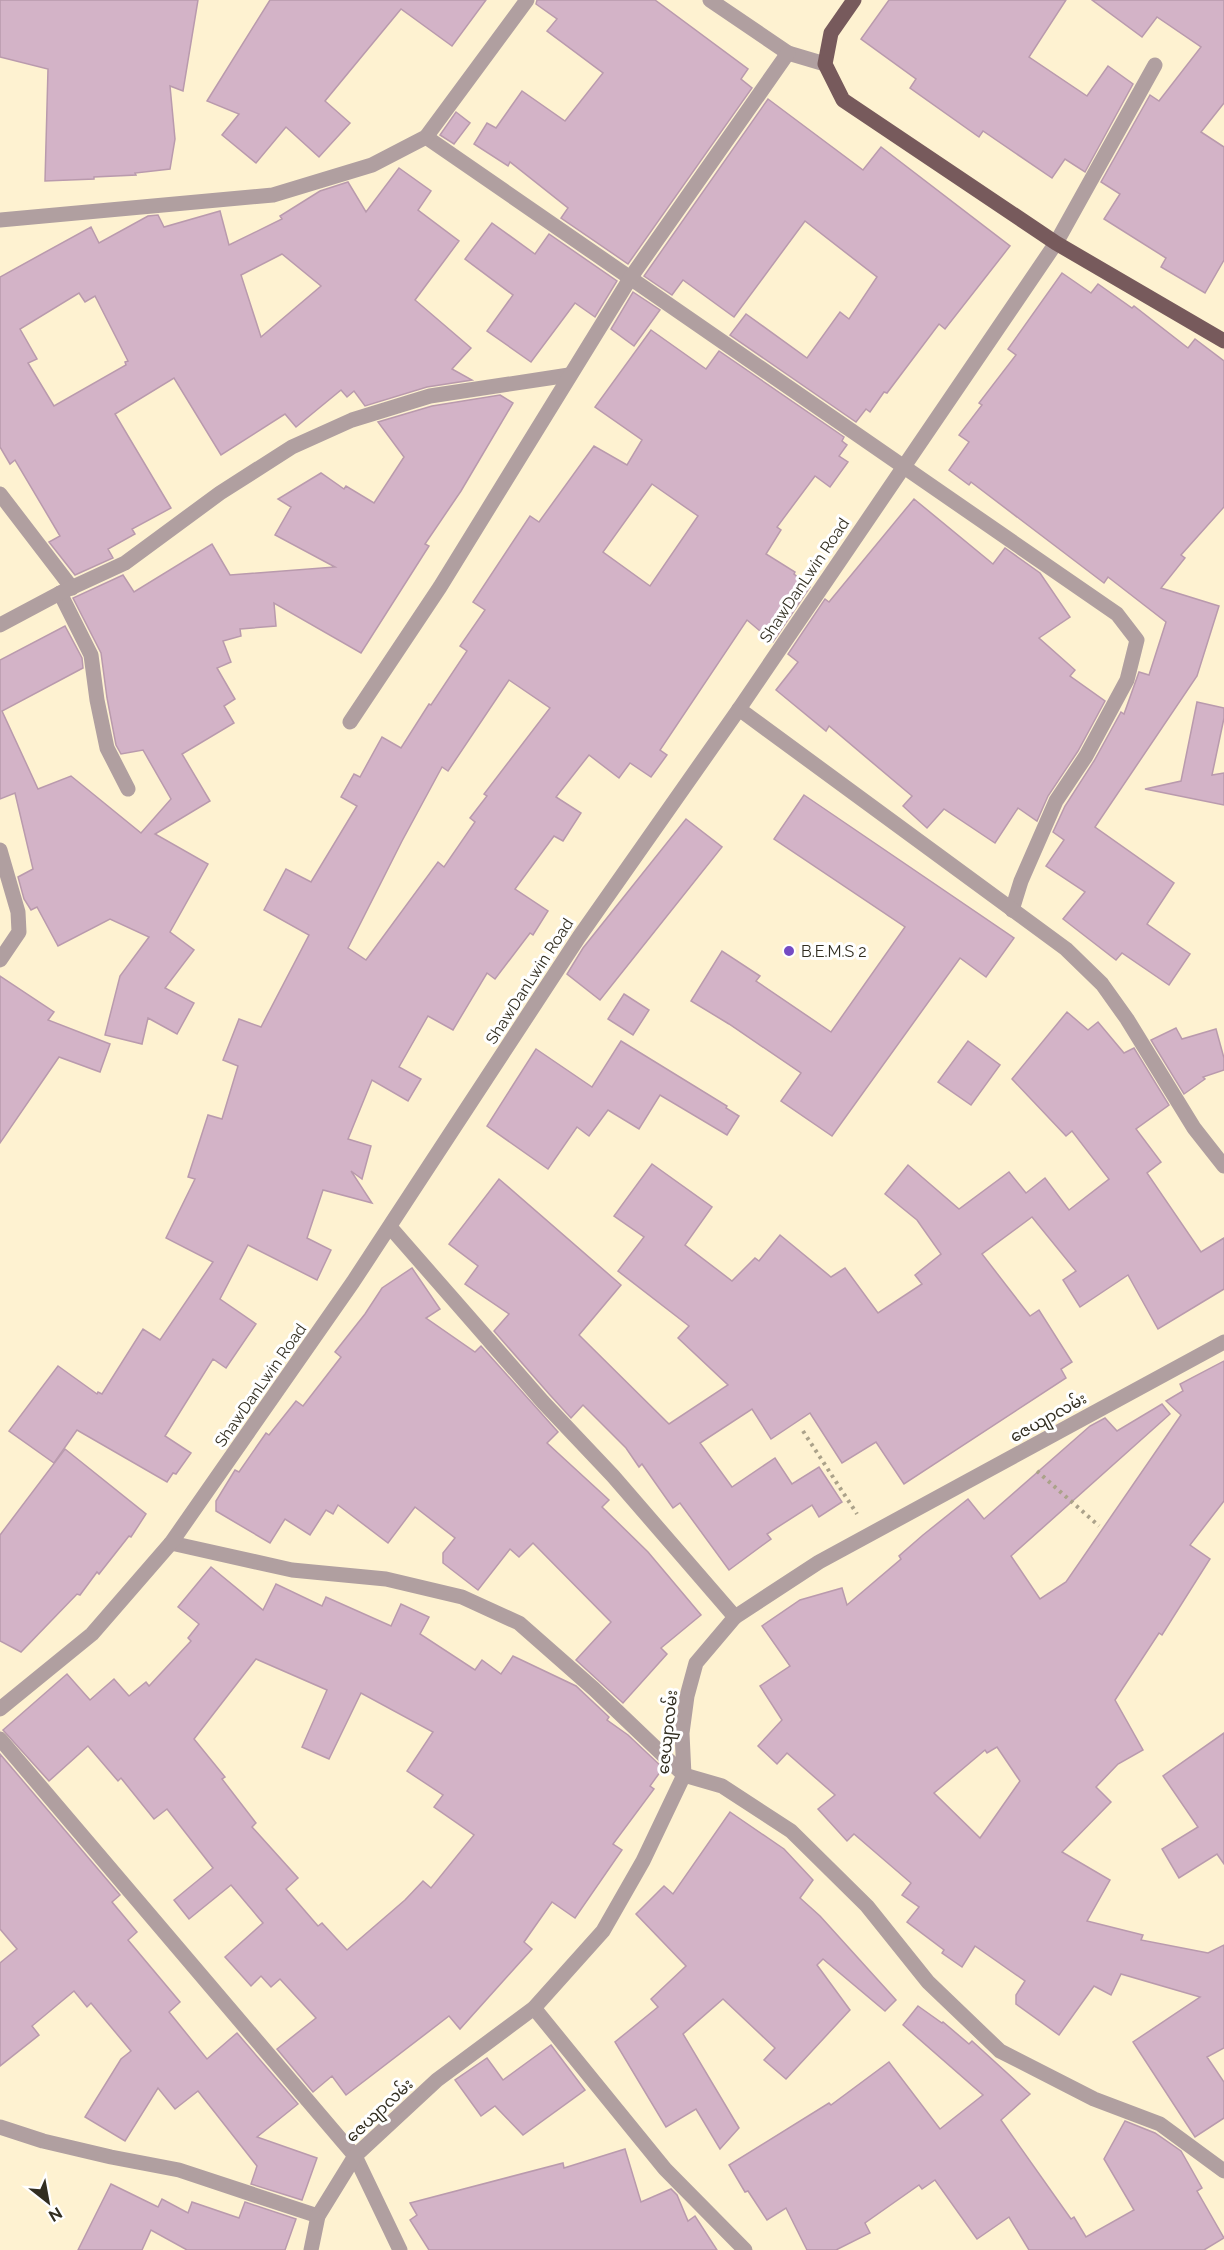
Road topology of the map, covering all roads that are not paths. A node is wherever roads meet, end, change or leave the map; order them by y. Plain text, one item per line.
1 (526, 0) edge
2 (710, 0) edge
3 (854, 0) edge
4 (788, 53) junction
5 (825, 64) junction
6 (1155, 65) dead end
7 (426, 137) junction
8 (0, 220) edge
9 (1056, 243) junction
10 (631, 277) junction
11 (1224, 341) edge
12 (569, 375) junction
13 (902, 467) junction
14 (0, 494) edge
15 (66, 591) junction
16 (0, 625) edge
17 (739, 709) junction
18 (350, 722) dead end
19 (128, 789) dead end
20 (0, 850) edge
21 (1012, 910) junction
22 (0, 960) edge
23 (1224, 1166) edge
24 (390, 1227) junction
25 (1224, 1342) edge
26 (171, 1543) junction
27 (735, 1617) junction
28 (0, 1709) edge
29 (0, 1739) edge
30 (684, 1774) junction
31 (534, 2008) junction
32 (0, 2127) edge
33 (355, 2156) junction
34 (1224, 2171) edge
35 (318, 2216) junction
36 (311, 2250) edge
37 (400, 2250) edge
38 (745, 2250) edge

1 - 7 street
2 - 4 street
3 - 5 main road
4 - 5 street
4 - 10 street
5 - 9 main road
6 - 9 street, ShawDanLwin Road
7 - 8 street
7 - 10 street
9 - 11 main road
9 - 13 street, ShawDanLwin Road
10 - 12 street
10 - 13 street
12 - 15 street
12 - 18 street
13 - 17 street, ShawDanLwin Road
13 - 21 street
14 - 15 street
15 - 16 street
15 - 19 street
17 - 21 street
17 - 24 street, ShawDanLwin Road
20 - 22 street
21 - 23 street
24 - 26 street, ShawDanLwin Road
24 - 27 street
25 - 27 street, ဇေယျာလမ်း
26 - 28 street, ShawDanLwin Road
26 - 30 street
27 - 30 street, ဇေယျာလမ်း
29 - 33 street
30 - 31 street, ဇေယျာလမ်း
30 - 34 street
31 - 33 street, ဇေယျာလမ်း
31 - 38 street
32 - 35 street
33 - 35 street, ဇေယျာလမ်း
33 - 37 street
35 - 36 street, ဇေယျာလမ်း

